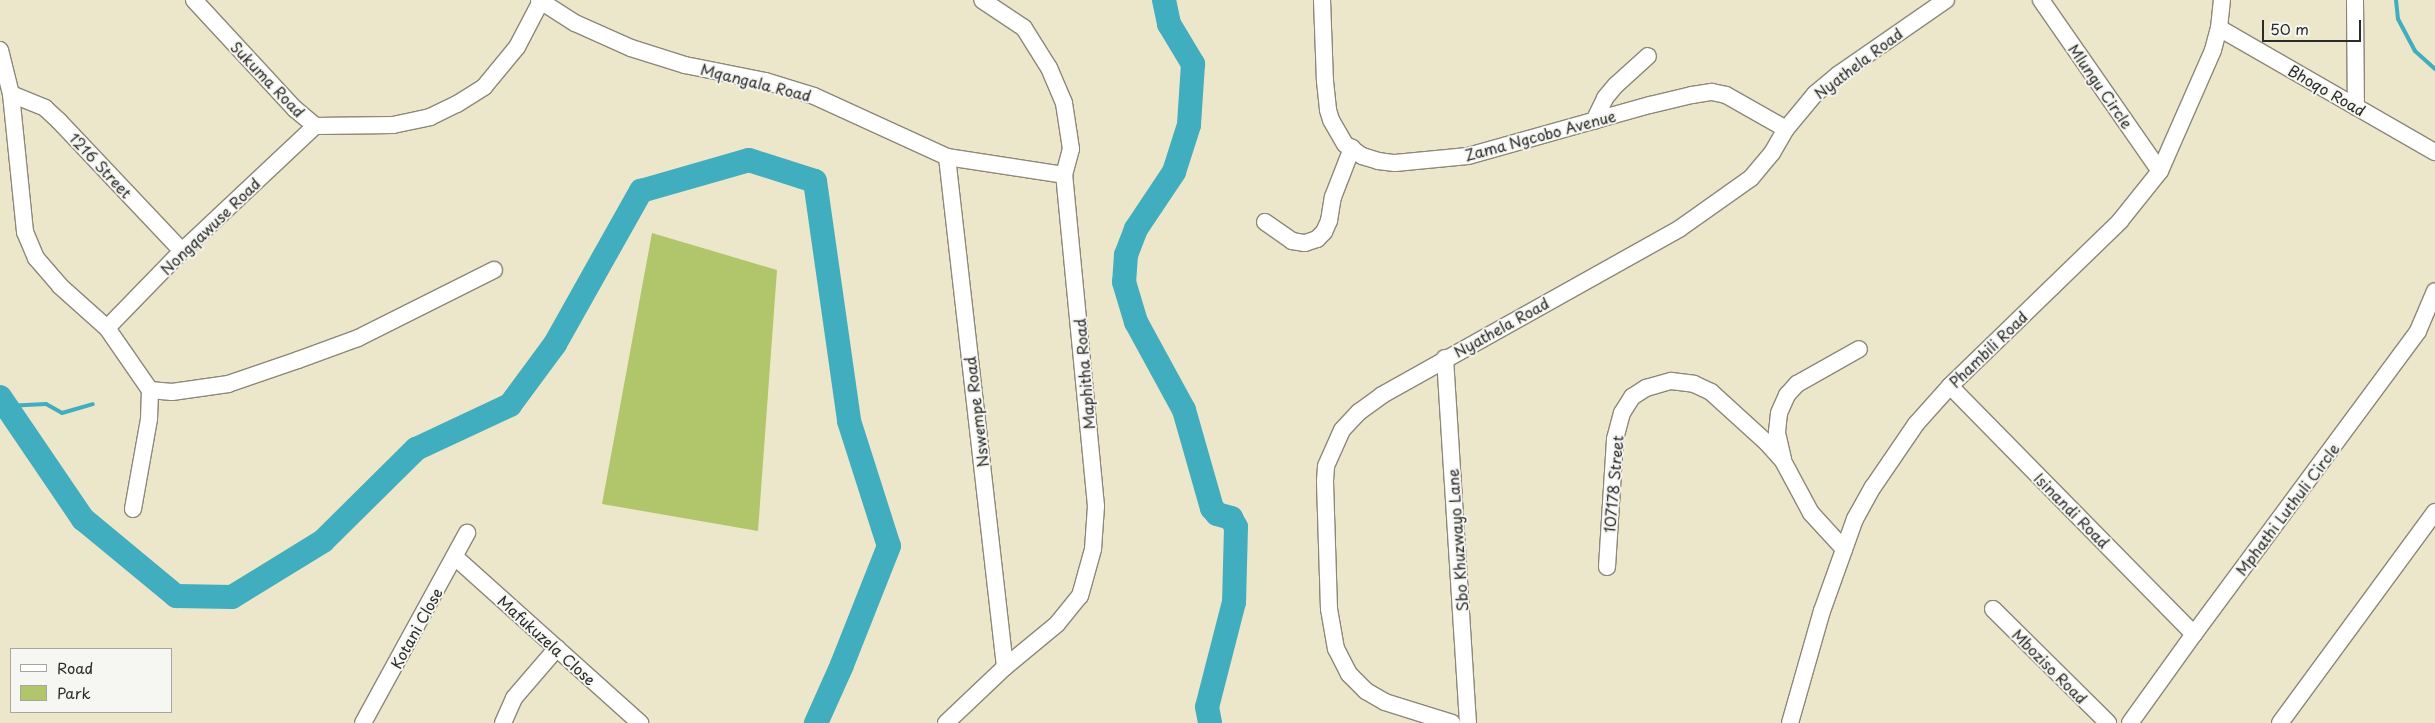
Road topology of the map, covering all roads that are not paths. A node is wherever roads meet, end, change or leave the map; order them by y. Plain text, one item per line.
1 (194, 0) edge
2 (982, 0) edge
3 (1322, 0) edge
4 (1946, 0) edge
5 (2041, 0) edge
6 (2222, 0) edge
7 (2355, 0) edge
8 (540, 1) edge
9 (2219, 28) junction
10 (0, 50) edge
11 (1648, 56) dead end
12 (11, 94) junction
13 (2356, 107) junction
14 (1594, 121) junction
15 (315, 126) junction
16 (1786, 129) junction
17 (1352, 148) junction
18 (2435, 152) edge
19 (947, 156) junction
20 (2160, 171) junction
21 (1064, 175) junction
22 (1265, 222) dead end
23 (182, 251) junction
24 (494, 270) dead end
25 (2435, 291) edge
26 (107, 328) junction
27 (1859, 349) dead end
28 (1446, 358) junction
29 (1950, 386) junction
30 (147, 387) junction
31 (1783, 461) junction
32 (133, 508) dead end
33 (2435, 512) edge
34 (467, 533) dead end
35 (1844, 550) junction
36 (455, 557) junction
37 (1607, 567) dead end
38 (1993, 609) dead end
39 (2194, 634) junction
40 (557, 648) junction
41 (1005, 667) junction
42 (363, 723) edge
43 (503, 723) edge
44 (640, 723) edge
45 (946, 723) edge
46 (1452, 723) edge
47 (1468, 723) edge
48 (1790, 723) edge
49 (2108, 723) edge
50 (2130, 723) edge
51 (2280, 723) edge

1 - 15 street, Sukuma Road
2 - 21 street, Maphitha Road
3 - 17 street, Zama Ngcobo Avenue
4 - 16 street, Nyathela Road
5 - 20 street, Mlungu Circle
6 - 9 street, Phambili Road
7 - 13 street
8 - 15 street, Sukuma Road
8 - 19 street, Mqangala Road
9 - 13 street, Bhoqo Road
9 - 20 street, Phambili Road
10 - 12 street
11 - 14 street
12 - 23 street, 1216 Street
12 - 26 street
13 - 18 street, Bhoqo Road
14 - 16 street, Zama Ngcobo Avenue
14 - 17 street, Zama Ngcobo Avenue
15 - 23 street, Nongqawuse Road
16 - 28 street, Nyathela Road
17 - 22 street
19 - 21 street, Mqangala Road
19 - 41 street, Nswempe Road
20 - 29 street, Phambili Road
21 - 41 street, Maphitha Road
23 - 26 street, Nongqawuse Road
24 - 30 street
25 - 39 street, Mphathi Luthuli Circle
26 - 30 street
27 - 31 street
28 - 46 street, Nyathela Road
28 - 47 street, Sbo Khuzwayo Lane
29 - 35 street, Phambili Road
29 - 39 street, Isinandi Road
30 - 32 street
31 - 35 street, 107178 Street
31 - 37 street, 107178 Street
33 - 51 street
34 - 36 street, Kotani Close
35 - 48 street, Phambili Road
36 - 40 street, Mafukuzela Close
36 - 42 street, Kotani Close
38 - 49 street, Mboziso Road
39 - 50 street, Mphathi Luthuli Circle
40 - 43 street
40 - 44 street, Mafukuzela Close
41 - 45 street, Maphitha Road

